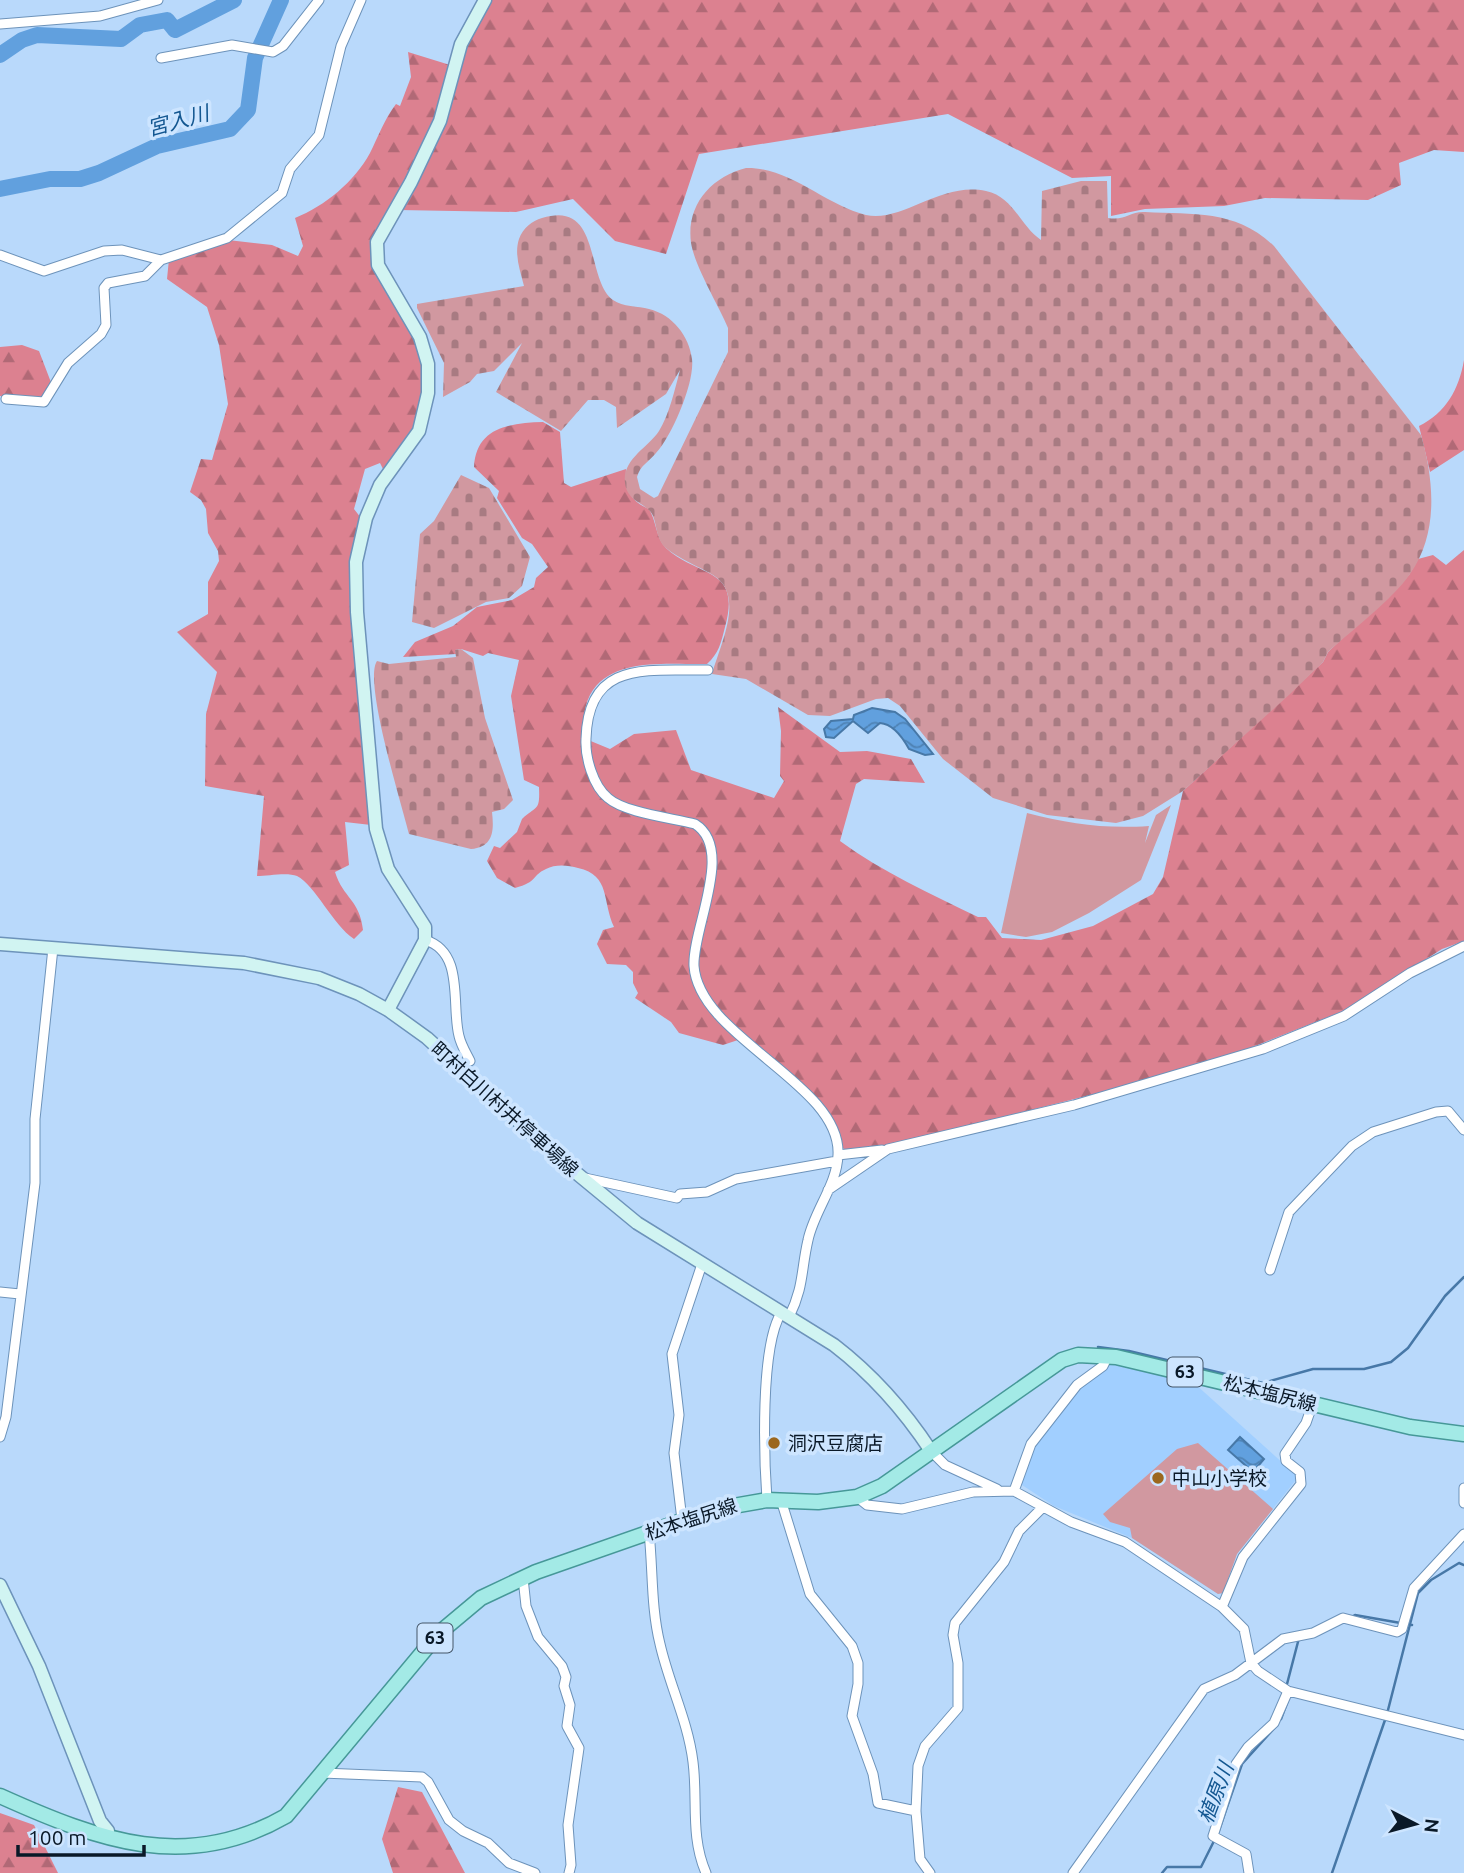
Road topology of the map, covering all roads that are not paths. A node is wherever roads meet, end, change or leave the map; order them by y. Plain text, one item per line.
1 (158, 0) edge
2 (319, 0) edge
3 (362, 0) edge
4 (485, 0) edge
5 (0, 24) edge
6 (161, 58) dead end
7 (0, 255) edge
8 (162, 260) junction
9 (6, 399) dead end
10 (708, 670) dead end
11 (425, 940) junction
12 (0, 944) edge
13 (1464, 946) edge
14 (53, 948) junction
15 (388, 1010) junction
16 (470, 1061) dead end
17 (1464, 1130) edge
18 (888, 1149) junction
19 (837, 1158) junction
20 (580, 1177) junction
21 (827, 1191) junction
22 (702, 1264) junction
23 (1270, 1270) dead end
24 (0, 1292) edge
25 (20, 1294) junction
26 (785, 1315) junction
27 (1108, 1356) junction
28 (1313, 1403) junction
29 (0, 1437) edge
30 (1464, 1437) edge
31 (931, 1451) junction
32 (1464, 1488) edge
33 (997, 1489) junction
34 (1014, 1491) junction
35 (857, 1497) junction
36 (774, 1500) junction
37 (1464, 1503) edge
38 (1043, 1507) junction
39 (682, 1520) junction
40 (649, 1532) junction
41 (1464, 1534) edge
42 (523, 1578) junction
43 (0, 1585) edge
44 (1222, 1607) junction
45 (1251, 1663) junction
46 (1288, 1691) junction
47 (1464, 1735) edge
48 (322, 1773) junction
49 (0, 1796) edge
50 (916, 1811) junction
51 (108, 1831) dead end
52 (535, 1873) edge
53 (569, 1873) edge
54 (706, 1873) edge
55 (930, 1873) edge
56 (1073, 1873) edge
57 (1249, 1873) edge

1 - 5 street
2 - 6 street
3 - 8 street
4 - 11 main road
7 - 8 street
8 - 9 street
10 - 19 street
11 - 15 main road
11 - 16 street
12 - 14 main road, 町村白川村井停車場線
13 - 18 street
14 - 15 main road, 町村白川村井停車場線
14 - 25 street
15 - 20 main road, 町村白川村井停車場線
17 - 23 street
18 - 19 street
18 - 21 street
19 - 20 street
19 - 21 street
20 - 22 main road, 町村白川村井停車場線
21 - 26 street
22 - 26 main road, 町村白川村井停車場線
22 - 39 street
24 - 25 street
25 - 29 street
26 - 31 main road, 町村白川村井停車場線
26 - 36 street
27 - 28 main road, 松本塩尻線 / 63
27 - 31 main road, 松本塩尻線 / 63
27 - 34 street
28 - 30 main road, 松本塩尻線 / 63
28 - 44 street
31 - 33 street
31 - 35 main road, 松本塩尻線 / 63
32 - 37 street
33 - 34 street
33 - 35 street
34 - 38 street
35 - 36 main road, 松本塩尻線 / 63
36 - 39 main road, 松本塩尻線 / 63
36 - 50 street
38 - 44 street
38 - 50 street
39 - 40 main road, 松本塩尻線 / 63
40 - 42 main road, 松本塩尻線 / 63
40 - 54 street
41 - 45 street
42 - 48 main road, 松本塩尻線 / 63
42 - 53 street
43 - 51 main road
44 - 45 street
45 - 46 street
45 - 56 street
46 - 47 street
46 - 57 street
48 - 49 main road, 松本塩尻線 / 63
48 - 52 street
50 - 55 street

